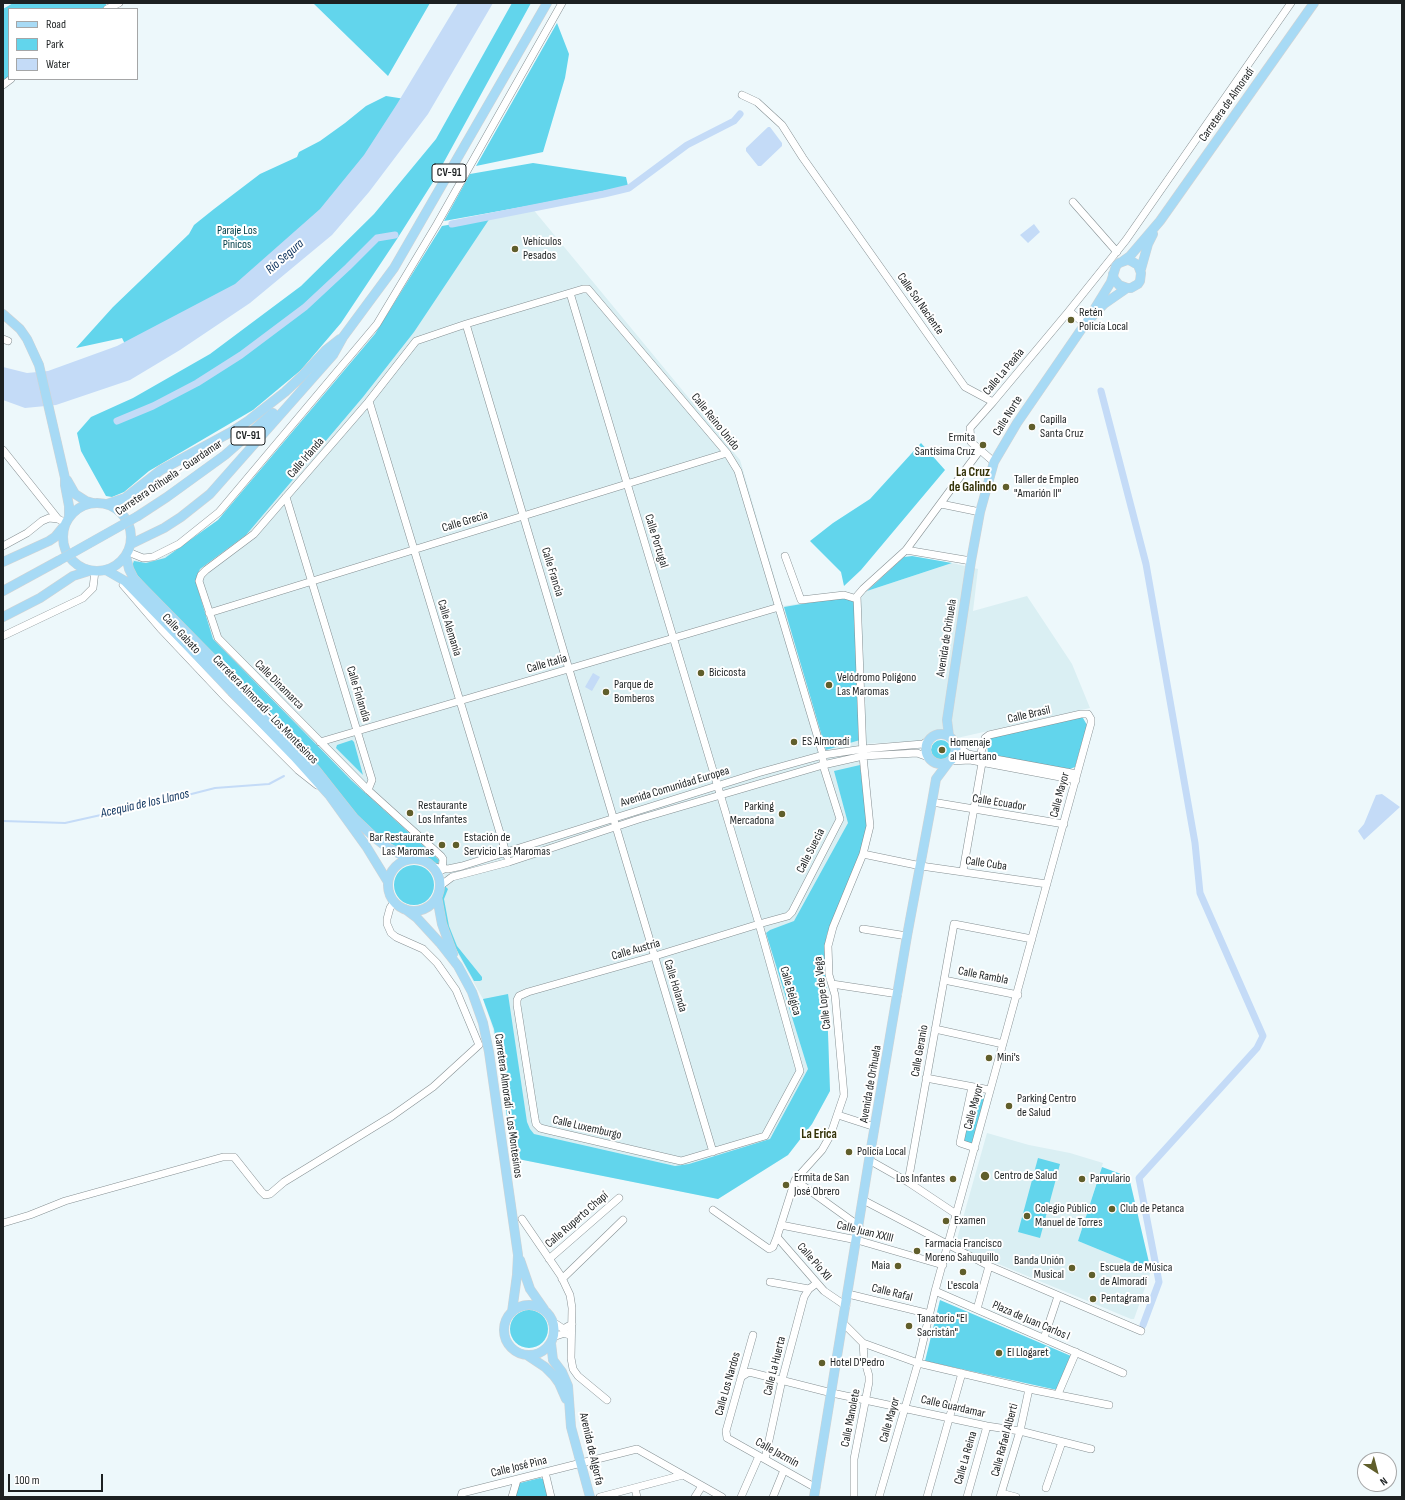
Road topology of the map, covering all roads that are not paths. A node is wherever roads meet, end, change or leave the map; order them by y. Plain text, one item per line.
1 (119, 3) edge
2 (546, 3) edge
3 (562, 3) edge
4 (1291, 3) edge
5 (1314, 3) edge
6 (109, 8) edge
7 (742, 95) dead end
8 (1073, 202) dead end
9 (1160, 221) junction
10 (1117, 252) junction
11 (1123, 261) junction
12 (1140, 269) junction
13 (1113, 274) junction
14 (1127, 288) junction
15 (570, 293) junction
16 (1069, 311) junction
17 (3, 314) edge
18 (1087, 322) junction
19 (466, 324) junction
20 (343, 337) junction
21 (420, 338) joint
22 (369, 401) junction
23 (993, 402) junction
24 (3, 450) edge
25 (980, 450) junction
26 (727, 453) junction
27 (994, 462) junction
28 (65, 478) junction
29 (627, 484) junction
30 (286, 498) junction
31 (93, 503) junction
32 (107, 504) junction
33 (941, 504) junction
34 (980, 512) junction
35 (523, 516) junction
36 (64, 521) junction
37 (3, 546) edge
38 (414, 550) junction
39 (906, 550) junction
40 (128, 551) junction
41 (785, 556) dead end
42 (972, 561) junction
43 (3, 562) edge
44 (106, 570) junction
45 (92, 571) junction
46 (199, 581) joint
47 (312, 581) junction
48 (3, 591) edge
49 (857, 599) junction
50 (779, 607) junction
51 (209, 613) junction
52 (3, 617) edge
53 (3, 636) edge
54 (673, 638) junction
55 (569, 669) junction
56 (459, 701) junction
57 (946, 720) junction
58 (1091, 723) joint
59 (357, 731) junction
60 (938, 734) junction
61 (949, 736) junction
62 (928, 741) junction
63 (320, 742) junction
64 (957, 746) junction
65 (863, 753) junction
66 (823, 755) junction
67 (930, 760) junction
68 (981, 760) junction
69 (950, 762) junction
70 (823, 765) junction
71 (1076, 777) junction
72 (936, 779) junction
73 (718, 786) junction
74 (368, 790) junction
75 (720, 795) junction
76 (932, 802) junction
77 (974, 810) junction
78 (613, 818) junction
79 (1064, 824) junction
80 (616, 826) junction
81 (506, 853) junction
82 (863, 854) junction
83 (410, 859) junction
84 (509, 862) junction
85 (921, 866) junction
86 (437, 868) junction
87 (963, 871) junction
88 (388, 882) junction
89 (1047, 884) junction
90 (440, 886) junction
91 (437, 897) junction
92 (394, 902) junction
93 (405, 909) junction
94 (759, 924) junction
95 (863, 929) dead end
96 (907, 936) junction
97 (1032, 939) junction
98 (655, 956) junction
99 (458, 966) junction
100 (944, 980) junction
101 (832, 984) junction
102 (898, 994) junction
103 (1018, 994) junction
104 (519, 996) joint
105 (935, 1029) junction
106 (1003, 1044) junction
107 (926, 1078) junction
108 (972, 1087) junction
109 (990, 1090) junction
110 (838, 1115) junction
111 (875, 1127) junction
112 (975, 1148) junction
113 (713, 1152) junction
114 (870, 1160) junction
115 (795, 1180) junction
116 (908, 1182) junction
117 (619, 1198) dead end
118 (863, 1200) junction
119 (712, 1210) dead end
120 (956, 1214) junction
121 (522, 1219) dead end
122 (623, 1220) dead end
123 (3, 1223) edge
124 (781, 1225) junction
125 (859, 1226) junction
126 (777, 1237) junction
127 (857, 1240) junction
128 (948, 1245) junction
129 (518, 1255) junction
130 (549, 1259) junction
131 (943, 1265) junction
132 (989, 1266) junction
133 (562, 1278) junction
134 (770, 1282) dead end
135 (817, 1283) junction
136 (809, 1289) junction
137 (935, 1291) junction
138 (848, 1294) junction
139 (1058, 1296) junction
140 (846, 1306) junction
141 (977, 1309) junction
142 (544, 1310) junction
143 (512, 1312) junction
144 (930, 1314) junction
145 (553, 1322) junction
146 (844, 1323) junction
147 (572, 1324) junction
148 (1141, 1331) dead end
149 (753, 1335) dead end
150 (571, 1336) junction
151 (1044, 1338) junction
152 (552, 1340) junction
153 (863, 1343) junction
154 (1076, 1352) junction
155 (526, 1355) junction
156 (918, 1363) junction
157 (962, 1373) junction
158 (1123, 1373) dead end
159 (740, 1377) junction
160 (782, 1380) junction
161 (1029, 1389) junction
162 (832, 1393) junction
163 (1058, 1394) junction
164 (866, 1399) junction
165 (607, 1400) dead end
166 (1109, 1405) dead end
167 (569, 1406) junction
168 (905, 1408) junction
169 (950, 1417) junction
170 (987, 1426) junction
171 (1020, 1431) junction
172 (727, 1438) joint
173 (1062, 1442) junction
174 (1091, 1449) dead end
175 (762, 1458) junction
176 (581, 1463) junction
177 (784, 1470) junction
178 (545, 1472) junction
179 (683, 1475) junction
180 (517, 1480) junction
181 (702, 1486) junction
182 (635, 1488) junction
183 (1046, 1488) dead end
184 (815, 1492) edge
185 (462, 1495) edge
186 (1000, 1495) edge
187 (512, 1497) edge
188 (551, 1497) edge
189 (590, 1497) edge
190 (600, 1497) edge
191 (637, 1497) edge
192 (695, 1497) edge
193 (722, 1497) edge
194 (741, 1497) edge
195 (773, 1497) edge
196 (854, 1497) edge
197 (879, 1497) edge
198 (927, 1497) edge
199 (967, 1497) edge
200 (1016, 1497) edge

1 - 6 street
2 - 20 main road, CV-91
3 - 40 street
4 - 10 street, Calle La Peaña
5 - 9 main road, Carretera de Almoradí
7 - 23 street, Calle Sol Naciente
8 - 10 street
9 - 11 main road
9 - 12 main road
10 - 16 street, Calle La Peaña
11 - 12 main road
11 - 13 main road
12 - 14 main road
13 - 14 main road
13 - 18 main road
14 - 18 main road
15 - 19 street, Calle Reino Unido
15 - 26 street, Calle Reino Unido
15 - 29 street, Calle Portugal
16 - 18 street
16 - 23 street, Calle La Peaña
17 - 28 main road
18 - 27 main road, Calle Norte
19 - 21 street, Calle Reino Unido
19 - 35 street, Calle Francia
20 - 32 main road
20 - 40 main road
20 - 48 main road, Carretera Orihuela - Guardamar / CV-91, bridge
21 - 22 street, Calle Irlanda
22 - 30 street, Calle Irlanda
22 - 38 street, Calle Alemania
23 - 25 street, Calle La Peaña
24 - 36 street
25 - 27 street, Calle La Peaña
25 - 33 street
26 - 29 street, Calle Grecia
26 - 50 street, Calle Reino Unido
27 - 34 main road, Calle Norte
28 - 31 main road
28 - 36 main road
29 - 35 street, Calle Grecia
29 - 54 street, Calle Portugal
30 - 46 street, Calle Irlanda
30 - 47 street, Calle Finlandia
31 - 32 main road
31 - 36 main road
32 - 40 main road
33 - 34 street
33 - 39 street
34 - 42 main road, Calle Norte
35 - 38 street, Calle Grecia
35 - 55 street, Calle Francia
36 - 37 street
36 - 43 main road
36 - 45 main road
38 - 47 street, Calle Grecia
38 - 56 street, Calle Alemania
39 - 42 street
39 - 49 street
40 - 44 main road
40 - 83 main road, Carretera Almoradí - Los Montesinos
41 - 49 street
42 - 57 main road, Avenida de Orihuela
44 - 45 main road
44 - 88 main road, Carretera Almoradí - Los Montesinos
45 - 52 main road
45 - 53 street
46 - 51 street, Calle Dinamarca
47 - 51 street, Calle Grecia
47 - 59 street, Calle Finlandia
49 - 65 street, Calle Lope de Vega
50 - 54 street, Calle Italia
50 - 66 street, Calle Reino Unido
51 - 63 street, Calle Dinamarca
54 - 55 street, Calle Italia
54 - 73 street, Calle Portugal
55 - 56 street, Calle Italia
55 - 78 street, Calle Francia
56 - 59 street, Calle Italia
56 - 81 street, Calle Alemania
57 - 60 main road, Avenida de Orihuela
57 - 61 main road, Avenida de Orihuela
58 - 68 street, Calle Brasil
58 - 71 street, Calle Mayor
59 - 63 street, Calle Italia
59 - 74 street, Calle Finlandia
60 - 61 main road
60 - 62 main road
61 - 64 main road
62 - 65 street, Avenida Comunidad Europea
62 - 67 main road
63 - 74 street, Calle Dinamarca
64 - 68 street
64 - 69 main road
65 - 66 street, Avenida Comunidad Europea
65 - 67 street, Avenida Comunidad Europea
65 - 70 street, Avenida Comunidad Europea
65 - 82 street, Calle Lope de Vega
66 - 70 street, Calle Reino Unido
66 - 73 street, Avenida Comunidad Europea
67 - 69 main road
67 - 72 main road, Avenida de Orihuela
68 - 69 street
68 - 71 street
68 - 77 street
69 - 72 main road, Avenida de Orihuela
70 - 75 street, Avenida Comunidad Europea
70 - 94 street, Calle Suecia
71 - 79 street, Calle Mayor
72 - 76 main road, Avenida de Orihuela
73 - 75 street, Calle Portugal
73 - 78 street, Avenida Comunidad Europea
74 - 86 street
75 - 80 street, Avenida Comunidad Europea
75 - 94 street, Calle Bélgica
76 - 77 street, Calle Ecuador
76 - 85 main road, Avenida de Orihuela
77 - 79 street, Calle Ecuador
77 - 87 street
78 - 80 street, Calle Francia
78 - 81 street, Avenida Comunidad Europea
79 - 89 street, Calle Mayor
80 - 84 street, Avenida Comunidad Europea
80 - 98 street, Calle Holanda
81 - 84 street, Calle Alemania
81 - 86 street, Avenida Comunidad Europea
82 - 85 street, Calle Cuba
82 - 101 street, Calle Lope de Vega
83 - 86 main road
83 - 88 main road
84 - 90 street, Avenida Comunidad Europea
85 - 87 street, Calle Cuba
85 - 96 main road, Avenida de Orihuela
86 - 90 main road
87 - 89 street, Calle Cuba
88 - 92 main road
89 - 97 street, Calle Mayor
90 - 91 main road
91 - 93 main road
91 - 99 main road, Carretera Almoradí - Los Montesinos
92 - 93 main road
92 - 123 street
93 - 99 main road, Carretera Almoradí - Los Montesinos
94 - 98 street, Calle Austria
94 - 113 street, Calle Bélgica
95 - 96 street
96 - 102 main road, Avenida de Orihuela
97 - 100 street, Calle Geranio
97 - 103 street, Calle Mayor
98 - 104 street, Calle Austria
98 - 113 street, Calle Holanda
99 - 129 main road, Carretera Almoradí - Los Montesinos
100 - 103 street, Calle Rambla
100 - 105 street, Calle Geranio
101 - 102 street
101 - 110 street, Calle Lope de Vega
102 - 111 main road, Avenida de Orihuela
103 - 106 street, Calle Mayor
104 - 113 street, Calle Luxemburgo
105 - 106 street
105 - 107 street, Calle Geranio
106 - 109 street, Calle Mayor
107 - 108 street
107 - 116 street, Calle Geranio
108 - 109 street
108 - 112 street
109 - 112 street, Calle Mayor
110 - 111 street
110 - 115 street, Calle Lope de Vega
111 - 114 main road, Avenida de Orihuela
112 - 120 street, Calle Mayor
114 - 116 street
114 - 118 main road, Avenida de Orihuela
115 - 124 street, Calle Lope de Vega
115 - 125 street
116 - 120 street
117 - 130 street, Calle Ruperto Chapí
118 - 125 main road, Avenida de Orihuela
118 - 128 street
119 - 126 street
120 - 128 street, Calle Mayor
121 - 130 street
122 - 133 street
124 - 126 street
124 - 127 street, Calle Juan XXIII
125 - 127 main road, Avenida de Orihuela
126 - 135 street, Calle Pío XII
127 - 131 street, Calle Juan XXIII
127 - 138 main road, Avenida de Orihuela
128 - 131 street, Calle Mayor
128 - 132 street
129 - 142 main road, Carretera Almoradí - Los Montesinos
129 - 143 main road, Carretera Almoradí - Los Montesinos
130 - 133 street
131 - 137 street, Calle Mayor
132 - 139 street
132 - 141 street
133 - 147 street
134 - 136 street
135 - 136 street
135 - 140 street, Calle Pío XII
136 - 160 street, Calle La Huerta
137 - 141 street, Plaza de Juan Carlos I
137 - 144 street, Calle Mayor
138 - 140 main road, Avenida de Orihuela
138 - 144 street, Calle Rafal
139 - 148 street
139 - 151 street
140 - 146 main road, Avenida de Orihuela
141 - 151 street, Plaza de Juan Carlos I
142 - 143 main road
142 - 145 main road
143 - 155 main road
144 - 156 street, Calle Mayor
145 - 147 street
145 - 152 main road
146 - 153 street
146 - 162 main road, Avenida de Orihuela
147 - 150 street
149 - 159 street, Calle Los Nardos
150 - 152 street
150 - 165 street
151 - 154 street, Plaza de Juan Carlos I
152 - 155 main road
152 - 167 main road, Avenida de Algorfa
153 - 156 street
153 - 164 street, Calle Manolete
154 - 158 street
154 - 163 street, Plaza de Juan Carlos I
155 - 167 main road, Avenida de Algorfa
156 - 157 street
156 - 168 street, Calle Mayor
157 - 161 street
157 - 169 street
159 - 160 street, Calle Guardamar
159 - 172 street, Calle Los Nardos
160 - 162 street, Calle Guardamar
160 - 175 street, Calle La Huerta
161 - 163 street
161 - 171 street, Calle Rafael Alberti
162 - 164 street, Calle Guardamar
162 - 184 main road, Avenida de Orihuela
163 - 166 street
164 - 168 street, Calle Guardamar
164 - 196 street, Calle Manolete
167 - 176 main road, Avenida de Algorfa
168 - 169 street, Calle Guardamar
168 - 197 street, Calle Mayor
169 - 170 street, Calle Guardamar
169 - 198 street
170 - 171 street, Calle Guardamar
170 - 199 street, Calle La Reina
171 - 173 street, Calle Guardamar
171 - 186 street, Calle Rafael Alberti
172 - 175 street, Calle Jazmín
173 - 174 street, Calle Guardamar
173 - 183 street
175 - 177 street, Calle Jazmín
175 - 194 street, Calle La Huerta
176 - 178 street, Calle José Pina
176 - 179 street, Calle José Pina
176 - 189 main road, Avenida de Algorfa
177 - 184 street, Calle Jazmín
177 - 195 street
178 - 180 street, Calle José Pina
178 - 188 street
179 - 181 street, Calle José Pina
179 - 182 street
180 - 185 street, Calle José Pina
180 - 187 street
181 - 192 street
181 - 193 street, Calle José Pina
182 - 190 street
182 - 191 street
186 - 200 street

